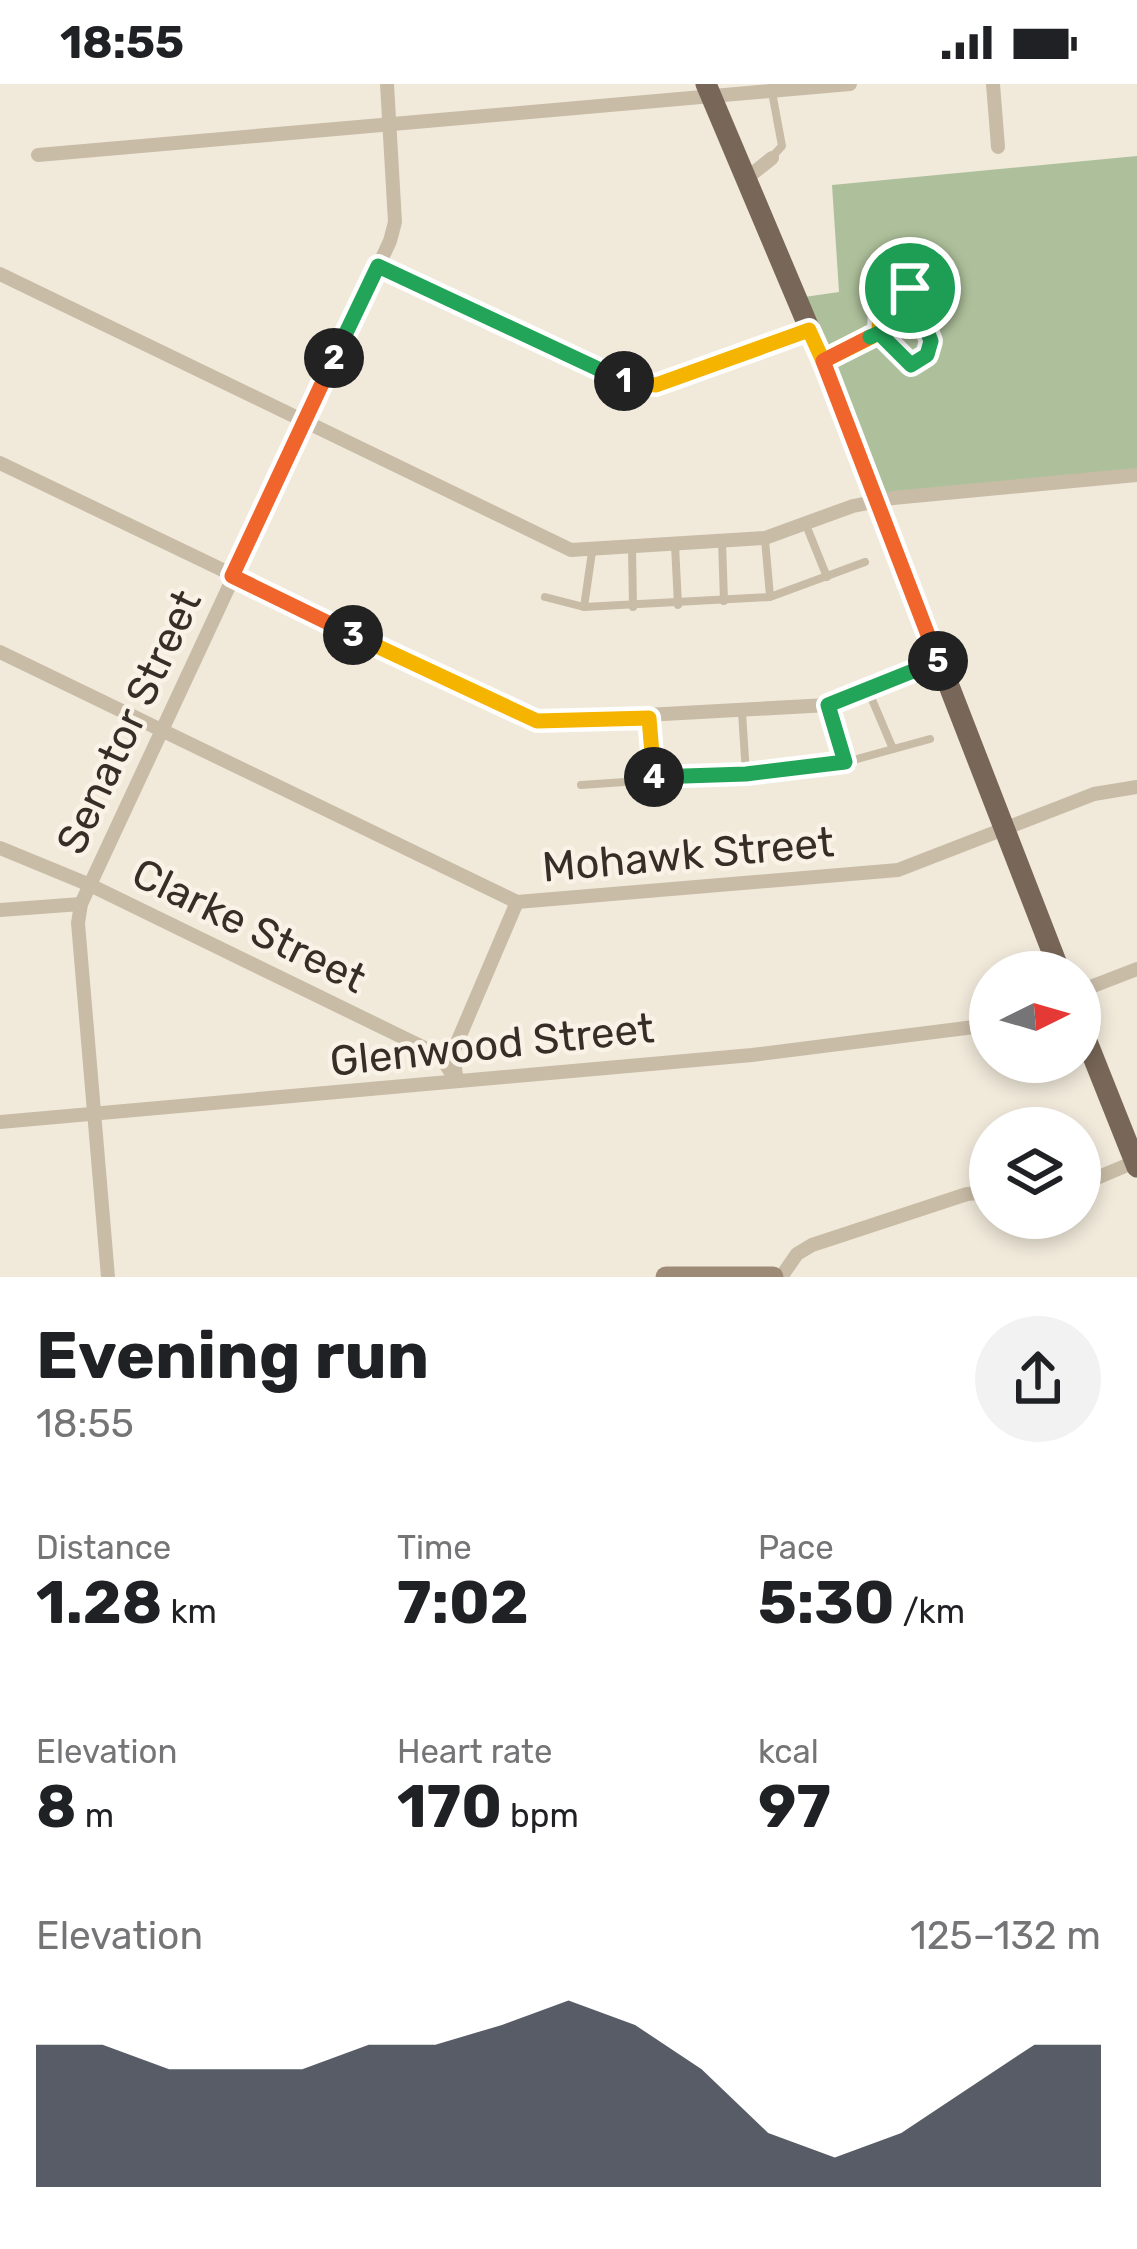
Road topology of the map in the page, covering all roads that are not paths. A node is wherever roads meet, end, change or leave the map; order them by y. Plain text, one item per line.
1 (386, 84) edge
2 (850, 84) edge
3 (993, 84) edge
4 (772, 91) junction
5 (710, 92) edge
6 (389, 125) junction
7 (998, 147) dead end
8 (38, 155) dead end
9 (772, 158) joint
10 (747, 178) junction
11 (378, 266) junction
12 (0, 274) edge
13 (809, 330) junction
14 (879, 333) junction
15 (823, 361) junction
16 (304, 422) junction
17 (0, 463) edge
18 (1137, 475) edge
19 (876, 501) junction
20 (805, 523) junction
21 (765, 538) junction
22 (722, 542) junction
23 (675, 545) junction
24 (632, 548) junction
25 (592, 552) junction
26 (865, 562) dead end
27 (232, 576) junction
28 (826, 578) junction
29 (545, 597) dead end
30 (770, 597) junction
31 (724, 601) junction
32 (678, 605) junction
33 (584, 607) junction
34 (634, 607) junction
35 (0, 652) edge
36 (939, 663) junction
37 (868, 690) junction
38 (828, 705) junction
39 (742, 712) junction
40 (649, 718) junction
41 (162, 731) junction
42 (930, 739) dead end
43 (893, 749) junction
44 (845, 762) junction
45 (746, 774) junction
46 (655, 780) junction
47 (581, 785) dead end
48 (1137, 787) edge
49 (1009, 829) junction
50 (0, 848) edge
51 (90, 885) junction
52 (518, 902) junction
53 (81, 904) junction
54 (0, 910) edge
55 (1053, 951) edge
56 (1137, 970) edge
57 (1101, 983) edge
58 (969, 1028) edge
59 (1101, 1076) edge
60 (457, 1081) junction
61 (94, 1114) junction
62 (0, 1122) edge
63 (1136, 1163) edge
64 (1101, 1177) edge
65 (969, 1194) edge
66 (108, 1277) edge
67 (666, 1277) edge
68 (777, 1277) edge

1 - 6 street, Senator Street
2 - 4 street
3 - 7 street
4 - 5 street
4 - 9 lane
5 - 6 street
5 - 10 main road
6 - 8 street
6 - 11 street, Senator Street
9 - 10 street
10 - 13 main road
11 - 13 street
11 - 16 street, Senator Street
12 - 16 street
13 - 15 main road
14 - 14 lane
14 - 15 lane
15 - 19 main road
16 - 25 street
16 - 27 street, Senator Street
17 - 27 street
18 - 19 street
19 - 20 street
19 - 36 main road
20 - 21 street
20 - 28 lane
21 - 22 street
21 - 30 lane
22 - 23 street
22 - 31 lane
23 - 24 street
23 - 32 lane
24 - 25 street
24 - 34 lane
25 - 33 lane
26 - 28 lane
27 - 40 street
27 - 41 street, Senator Street
28 - 30 lane
29 - 33 lane
30 - 31 lane
31 - 32 lane
32 - 34 lane
33 - 34 lane
35 - 41 street, Mohawk Street
36 - 37 street
36 - 49 main road
37 - 38 street
37 - 43 lane
38 - 39 street
38 - 44 lane
39 - 40 street
39 - 45 lane
40 - 46 lane
41 - 51 street, Senator Street
41 - 52 street, Mohawk Street
42 - 43 lane
43 - 44 lane
44 - 45 lane
45 - 46 lane
46 - 47 lane
48 - 49 street, Mohawk Street
49 - 52 street, Mohawk Street
49 - 55 main road
50 - 51 street, Clarke Street
51 - 53 street, Senator Street
51 - 60 street, Clarke Street
52 - 60 street
53 - 54 street
53 - 61 street, Senator Street
56 - 57 street
58 - 60 street, Glenwood Street
59 - 63 main road
60 - 61 street, Glenwood Street
61 - 62 street, Glenwood Street
61 - 66 street, Senator Street
63 - 64 street
65 - 68 street
67 - 68 street

